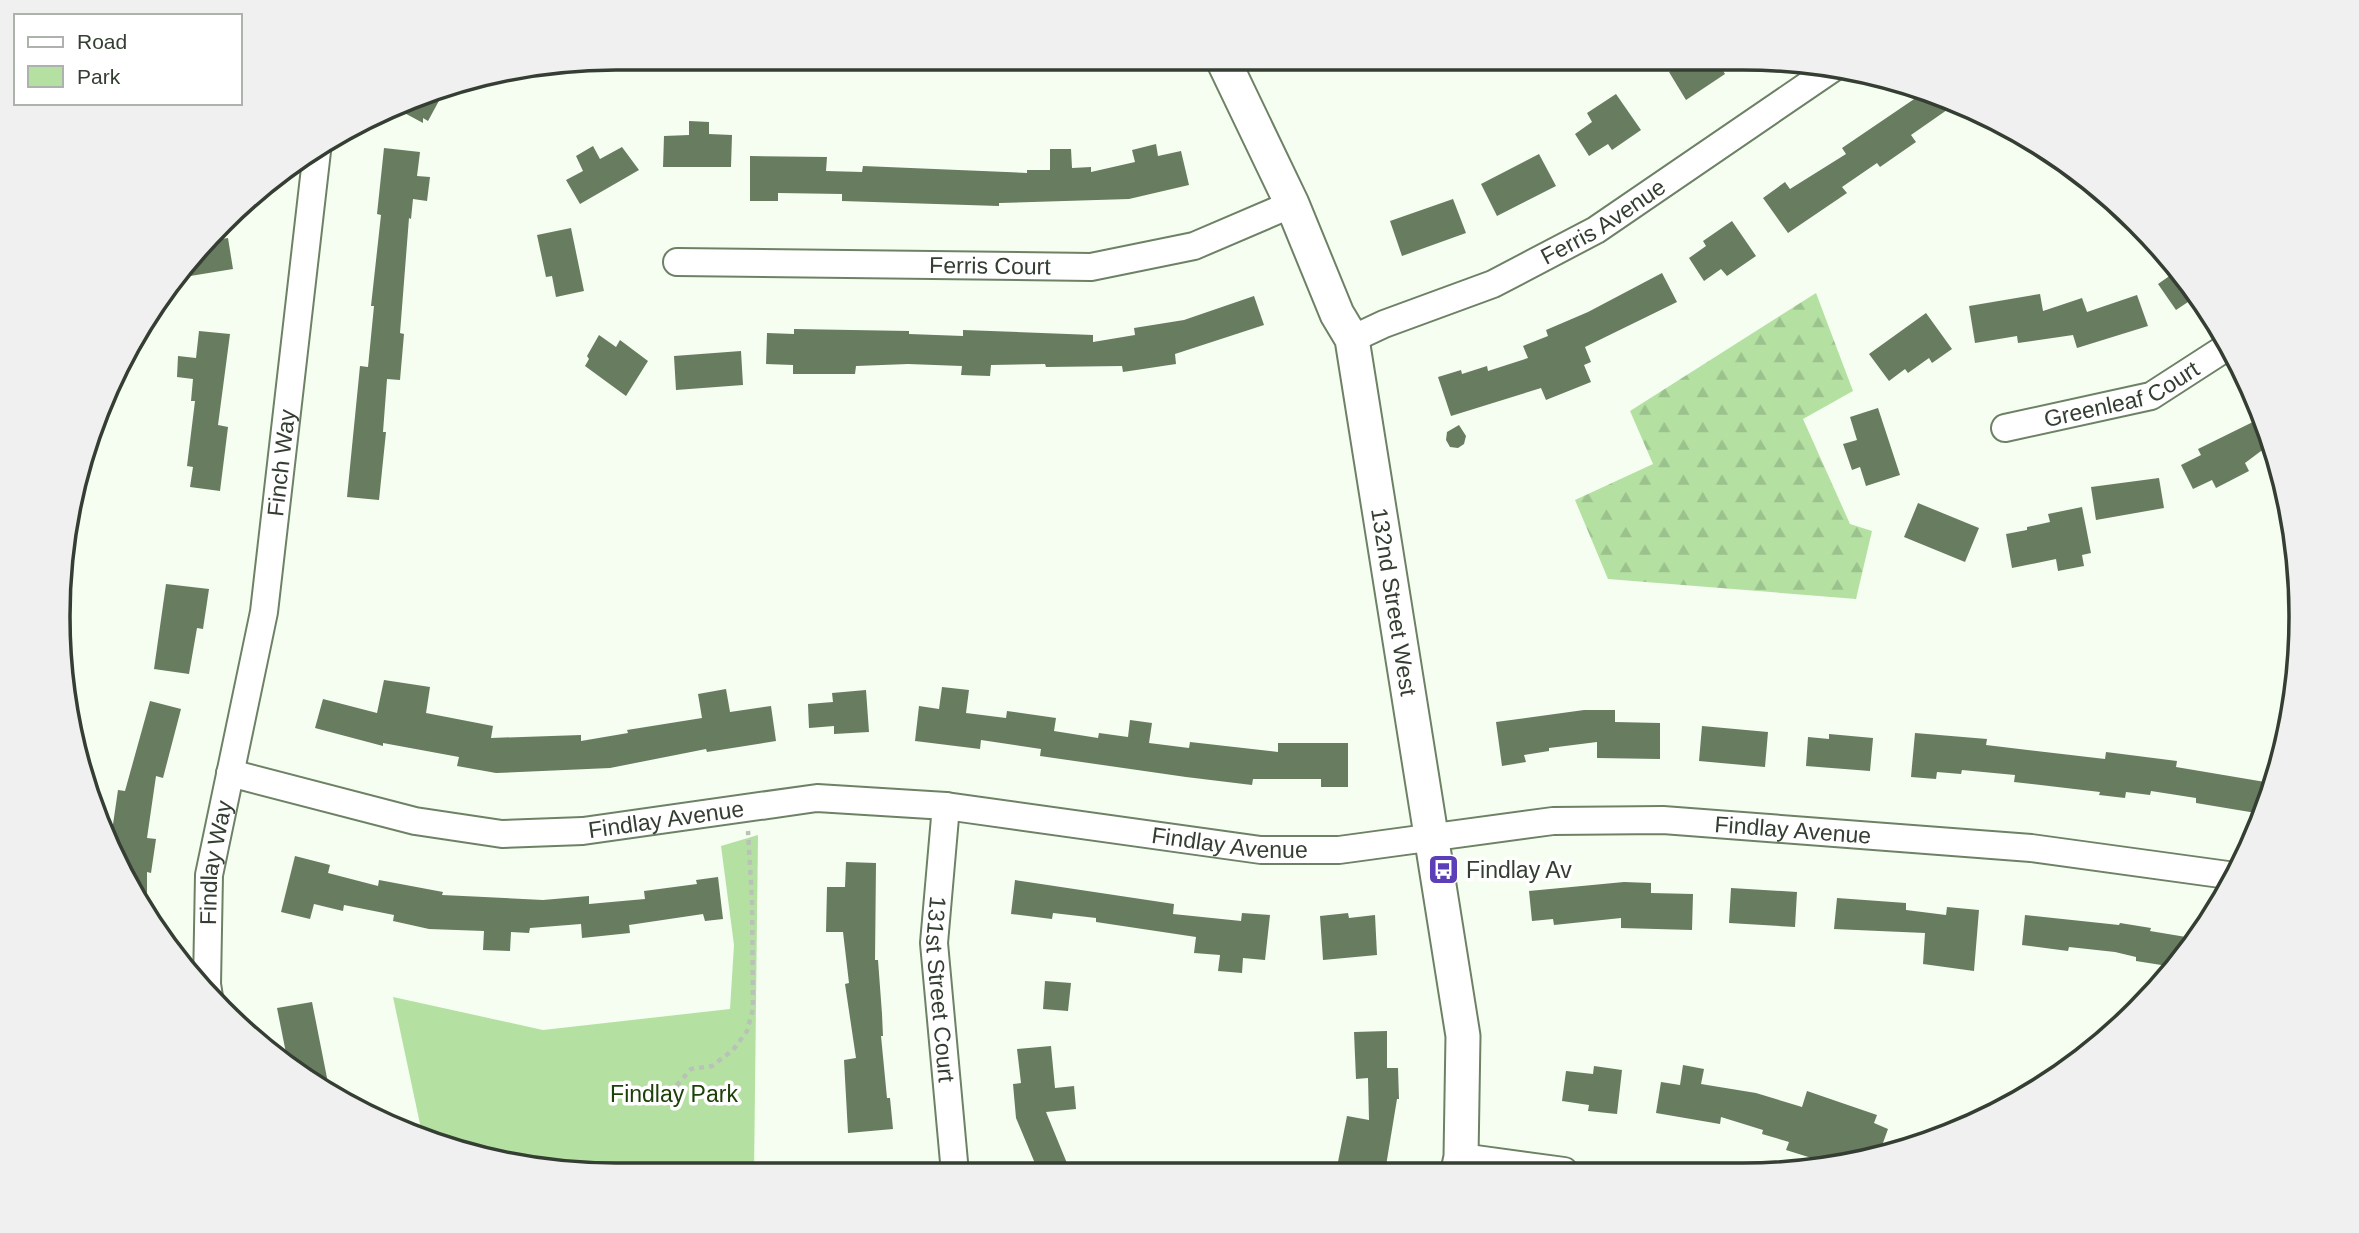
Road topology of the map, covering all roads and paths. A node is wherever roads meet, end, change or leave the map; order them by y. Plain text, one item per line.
1 (1228, 70) edge
2 (1821, 76) edge
3 (311, 163) edge
4 (1292, 204) junction
5 (677, 262) dead end
6 (1352, 339) junction
7 (2220, 351) edge
8 (2005, 428) dead end
9 (229, 773) junction
10 (946, 806) junction
11 (747, 809) junction
12 (1433, 837) junction
13 (2224, 875) edge
14 (207, 978) edge
15 (661, 1098) dead end
16 (954, 1163) edge
17 (1460, 1163) edge

1 - 4 street, 132nd Street West
2 - 6 street, Ferris Avenue
3 - 9 street, Finch Way
4 - 5 street, Ferris Court
4 - 6 street, 132nd Street West
6 - 12 street, 132nd Street West
7 - 8 street, Greenleaf Court
9 - 11 street, Findlay Avenue
9 - 14 street, Findlay Way
10 - 11 street, Findlay Avenue
10 - 12 street, Findlay Avenue
10 - 16 street, 131st Street Court
11 - 15 path
12 - 13 street, Findlay Avenue
12 - 17 street, 132nd Street West

